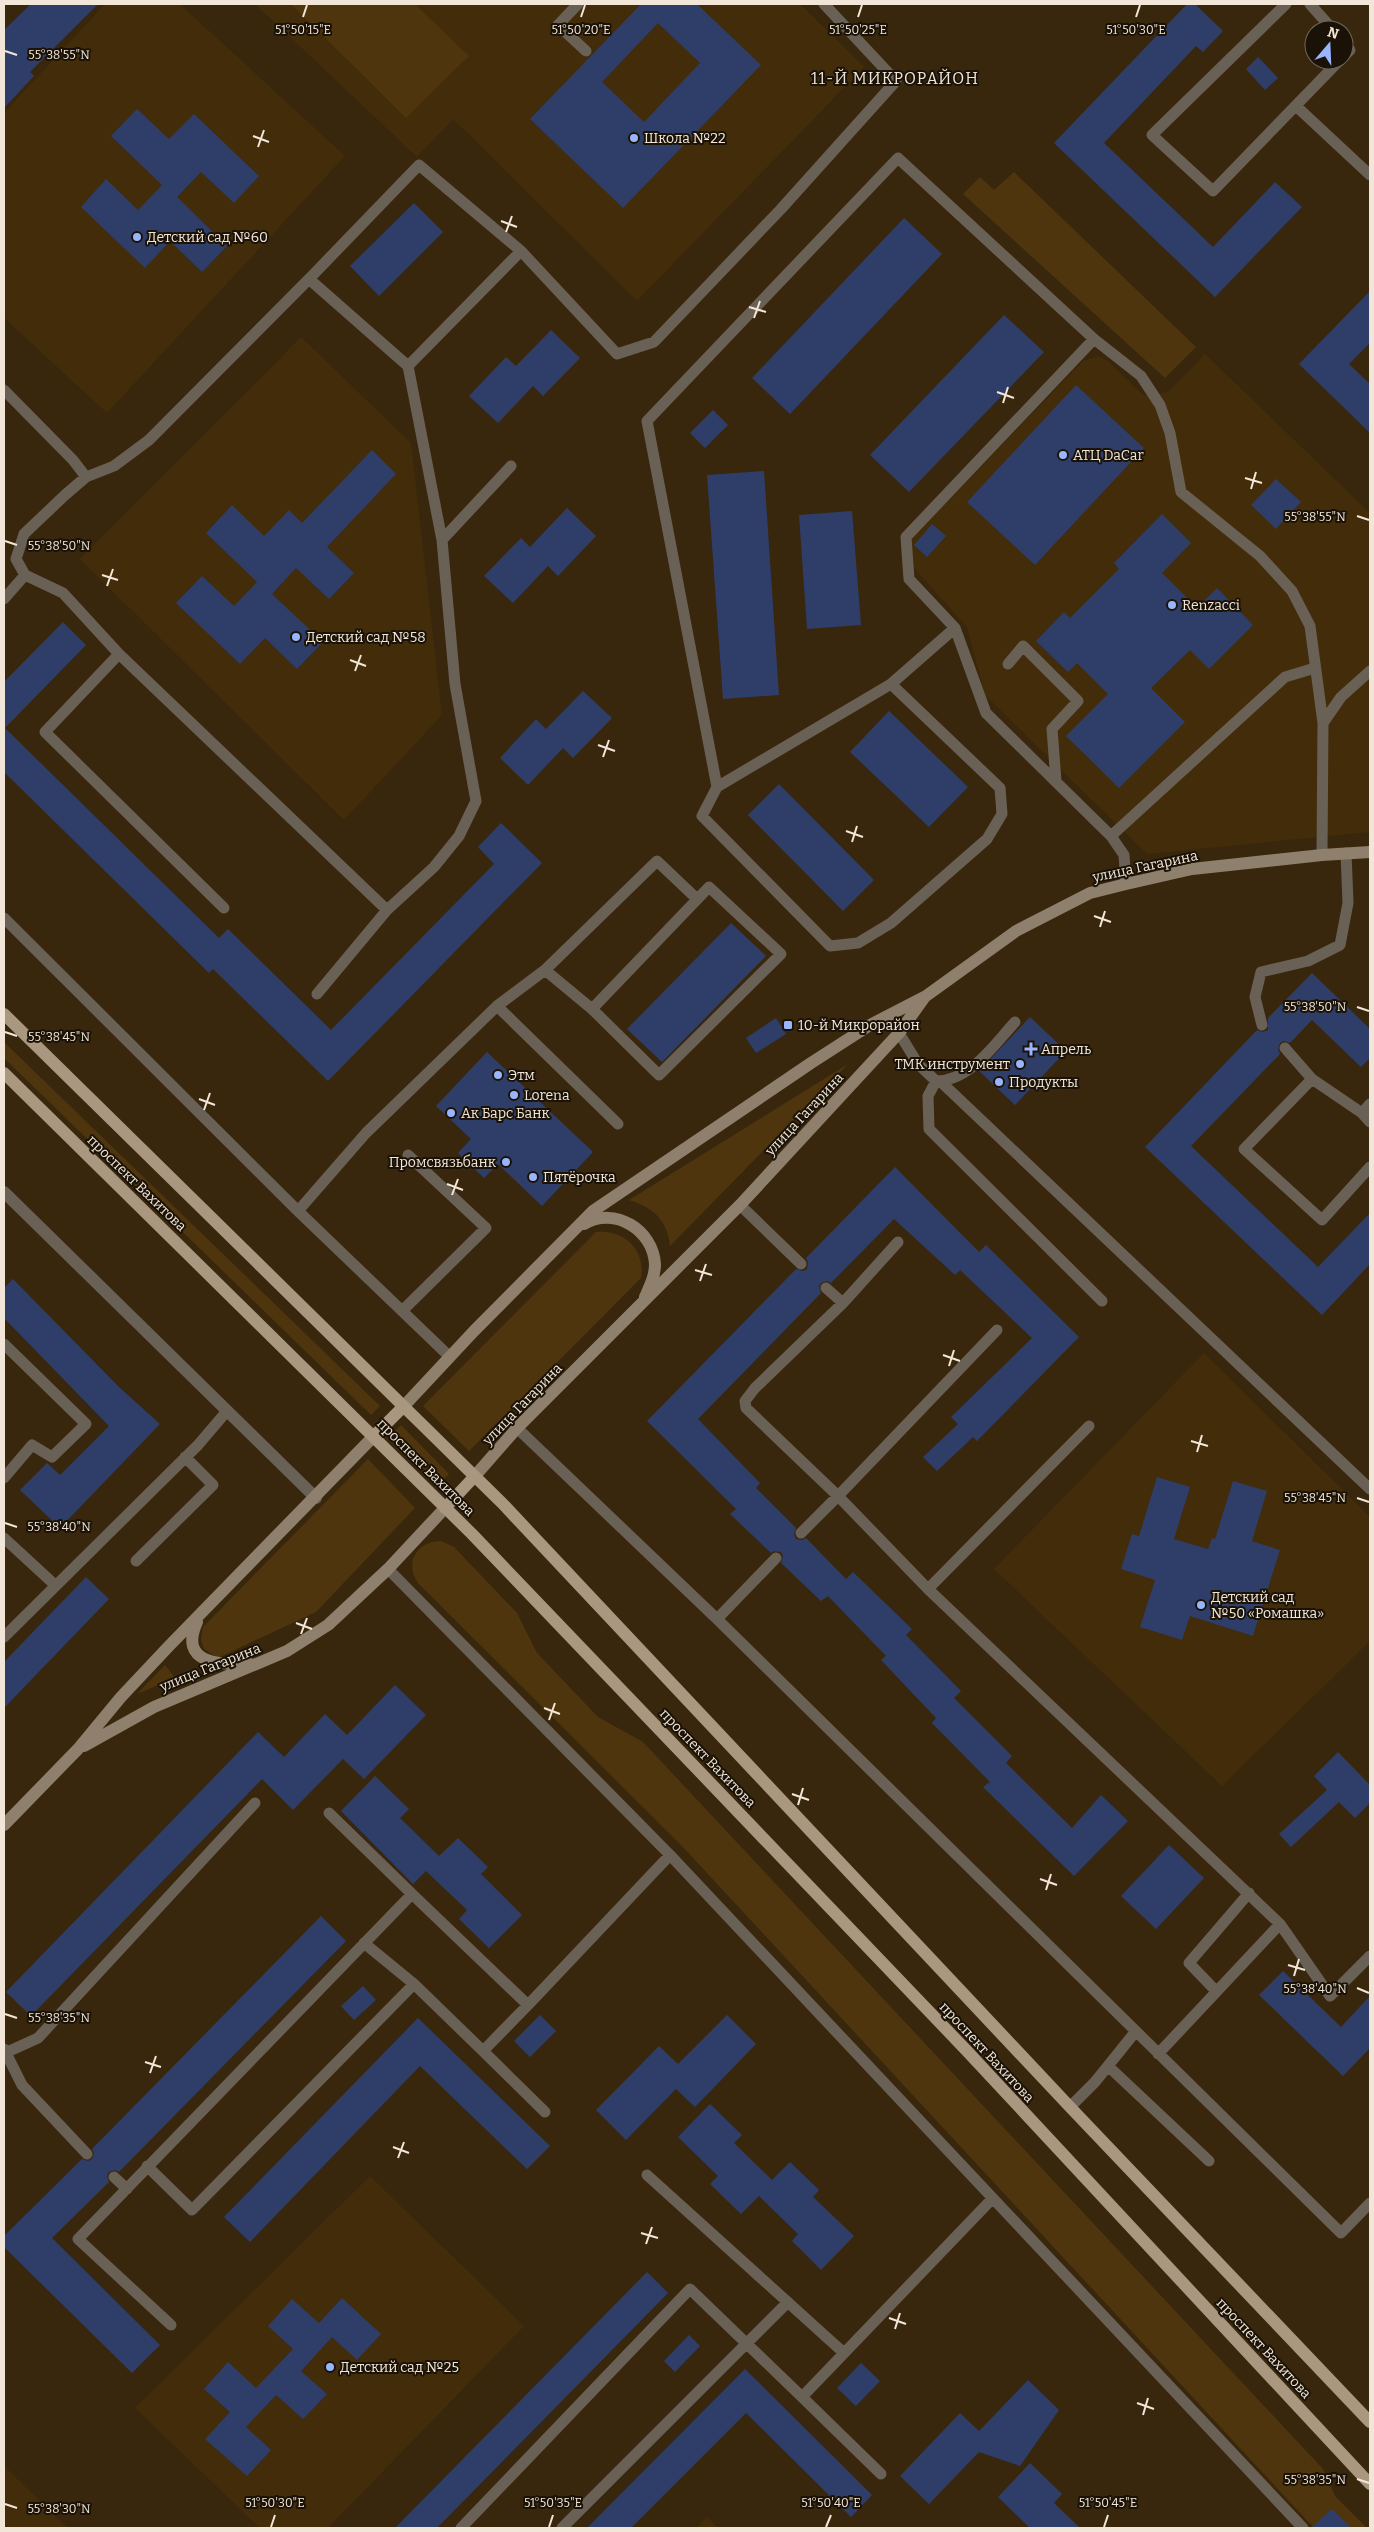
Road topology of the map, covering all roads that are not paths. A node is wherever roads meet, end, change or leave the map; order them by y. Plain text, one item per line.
1 (578, 4) edge
2 (824, 4) edge
3 (1286, 4) edge
4 (1310, 4) edge
5 (1324, 20) edge
6 (586, 51) dead end
7 (1330, 70) edge
8 (1296, 106) junction
9 (1370, 175) edge
10 (520, 251) junction
11 (309, 278) junction
12 (1094, 339) junction
13 (408, 366) junction
14 (4, 390) edge
15 (511, 466) dead end
16 (86, 477) junction
17 (442, 540) junction
18 (26, 575) junction
19 (4, 599) edge
20 (955, 628) junction
21 (119, 654) junction
22 (1008, 664) dead end
23 (1315, 668) junction
24 (1370, 671) edge
25 (890, 684) junction
26 (1323, 723) junction
27 (1056, 781) junction
28 (717, 786) junction
29 (1111, 836) junction
30 (1370, 852) edge
31 (1346, 853) junction
32 (1322, 855) junction
33 (1126, 884) junction
34 (697, 899) junction
35 (224, 908) dead end
36 (386, 910) junction
37 (4, 918) edge
38 (545, 970) junction
39 (317, 994) dead end
40 (926, 996) junction
41 (497, 1006) junction
42 (592, 1009) junction
43 (4, 1014) edge
44 (1015, 1022) dead end
45 (1262, 1025) dead end
46 (899, 1033) junction
47 (1285, 1048) dead end
48 (4, 1073) edge
49 (1312, 1079) junction
50 (938, 1081) junction
51 (1366, 1109) edge
52 (1370, 1122) edge
53 (618, 1124) dead end
54 (408, 1155) dead end
55 (1370, 1166) edge
56 (4, 1192) edge
57 (740, 1205) junction
58 (298, 1211) junction
59 (568, 1236) junction
60 (898, 1242) dead end
61 (801, 1264) dead end
62 (826, 1288) dead end
63 (1102, 1301) dead end
64 (843, 1303) junction
65 (641, 1305) junction
66 (403, 1310) junction
67 (997, 1330) dead end
68 (4, 1344) edge
69 (450, 1357) junction
70 (404, 1406) junction
71 (227, 1411) junction
72 (1089, 1426) dead end
73 (517, 1428) junction
74 (374, 1436) junction
75 (186, 1457) junction
76 (474, 1477) junction
77 (4, 1478) edge
78 (1370, 1489) edge
79 (838, 1496) junction
80 (316, 1498) junction
81 (445, 1508) junction
82 (800, 1533) dead end
83 (4, 1538) edge
84 (776, 1558) dead end
85 (136, 1561) dead end
86 (388, 1569) junction
87 (55, 1585) junction
88 (928, 1589) junction
89 (201, 1613) junction
90 (717, 1619) junction
91 (4, 1636) edge
92 (259, 1664) junction
93 (78, 1750) junction
94 (255, 1803) dead end
95 (329, 1813) dead end
96 (4, 1825) edge
97 (670, 1855) junction
98 (1249, 1893) junction
99 (412, 1894) junction
100 (1280, 1924) junction
101 (364, 1943) junction
102 (1370, 1956) edge
103 (414, 1984) junction
104 (1216, 1991) junction
105 (528, 2005) junction
106 (1136, 2031) junction
107 (5, 2051) edge
108 (483, 2051) junction
109 (1158, 2054) junction
110 (1108, 2066) junction
111 (1070, 2107) junction
112 (545, 2112) dead end
113 (87, 2154) dead end
114 (1209, 2161) dead end
115 (147, 2166) junction
116 (647, 2175) dead end
117 (114, 2178) dead end
118 (127, 2189) junction
119 (992, 2199) junction
120 (1370, 2203) edge
121 (788, 2302) junction
122 (171, 2326) dead end
123 (747, 2344) junction
124 (844, 2353) junction
125 (802, 2397) junction
126 (1370, 2422) edge
127 (881, 2474) dead end
128 (1370, 2484) edge
129 (464, 2527) edge
130 (562, 2528) edge
131 (1304, 2528) edge

1 - 6 lane
2 - 10 lane
3 - 8 lane
4 - 5 lane
7 - 8 lane
8 - 9 lane
10 - 11 lane
10 - 13 lane
11 - 13 lane
11 - 16 lane
12 - 20 lane
12 - 23 lane
12 - 28 lane
13 - 17 lane
14 - 16 lane
15 - 17 lane
16 - 18 lane
17 - 36 lane
18 - 19 lane
18 - 21 lane
20 - 25 lane
20 - 27 lane
21 - 35 lane
21 - 36 lane
22 - 27 lane
23 - 26 lane
23 - 29 lane
24 - 26 lane
25 - 28 lane
25 - 28 lane
26 - 32 lane
27 - 29 lane
29 - 33 lane
30 - 31 main road, улица Гагарина
31 - 32 main road, улица Гагарина
31 - 45 lane
32 - 33 main road, улица Гагарина
33 - 40 main road, улица Гагарина
34 - 38 lane
34 - 42 lane
34 - 42 lane
36 - 39 lane
37 - 58 lane
38 - 41 lane
38 - 42 lane
40 - 46 main road, улица Гагарина
40 - 59 main road, улица Гагарина
41 - 53 lane
41 - 58 lane
43 - 70 main road, проспект Вахитова
44 - 50 lane
46 - 50 lane
46 - 57 main road, улица Гагарина
47 - 49 lane
48 - 74 main road, проспект Вахитова
49 - 51 lane
49 - 55 lane
50 - 63 lane
50 - 78 lane
51 - 52 lane
54 - 66 lane
56 - 71 street
57 - 61 lane
57 - 65 main road, улица Гагарина
58 - 66 lane
59 - 65 main road
59 - 69 main road, улица Гагарина
60 - 64 lane
62 - 64 lane
64 - 79 lane
65 - 73 main road, улица Гагарина
66 - 69 lane
67 - 79 lane
68 - 77 lane
69 - 70 main road, улица Гагарина
70 - 74 main road, улица Гагарина
70 - 76 main road, проспект Вахитова
71 - 75 lane
71 - 80 street
72 - 88 lane
73 - 76 main road, улица Гагарина
73 - 90 lane
74 - 80 main road, улица Гагарина
74 - 81 main road, проспект Вахитова
75 - 85 lane
75 - 87 lane
76 - 81 main road, улица Гагарина
76 - 111 main road, проспект Вахитова
79 - 82 lane
79 - 88 lane
80 - 89 main road, улица Гагарина
81 - 86 main road, улица Гагарина
81 - 128 main road, проспект Вахитова
83 - 87 lane
84 - 90 lane
86 - 92 main road, улица Гагарина
86 - 97 lane
87 - 91 lane
88 - 98 lane
89 - 92 main road
89 - 93 main road, улица Гагарина
90 - 106 lane
92 - 93 main road, улица Гагарина
93 - 96 main road, улица Гагарина
94 - 107 lane
95 - 99 lane
97 - 105 lane
97 - 119 lane
98 - 100 lane
98 - 104 lane
99 - 101 lane
99 - 105 lane
100 - 102 lane
100 - 104 lane
101 - 103 lane
101 - 115 lane
103 - 108 lane
103 - 115 lane
104 - 109 lane
105 - 108 lane
106 - 109 lane
106 - 110 lane
107 - 113 lane
108 - 112 lane
109 - 120 lane
110 - 111 lane
110 - 114 lane
111 - 126 main road, проспект Вахитова
115 - 118 lane
116 - 121 lane
117 - 118 lane
118 - 122 lane
119 - 124 lane
119 - 131 lane
121 - 123 lane
121 - 124 lane
123 - 125 lane
123 - 129 lane
123 - 130 lane
124 - 125 lane
125 - 127 lane

